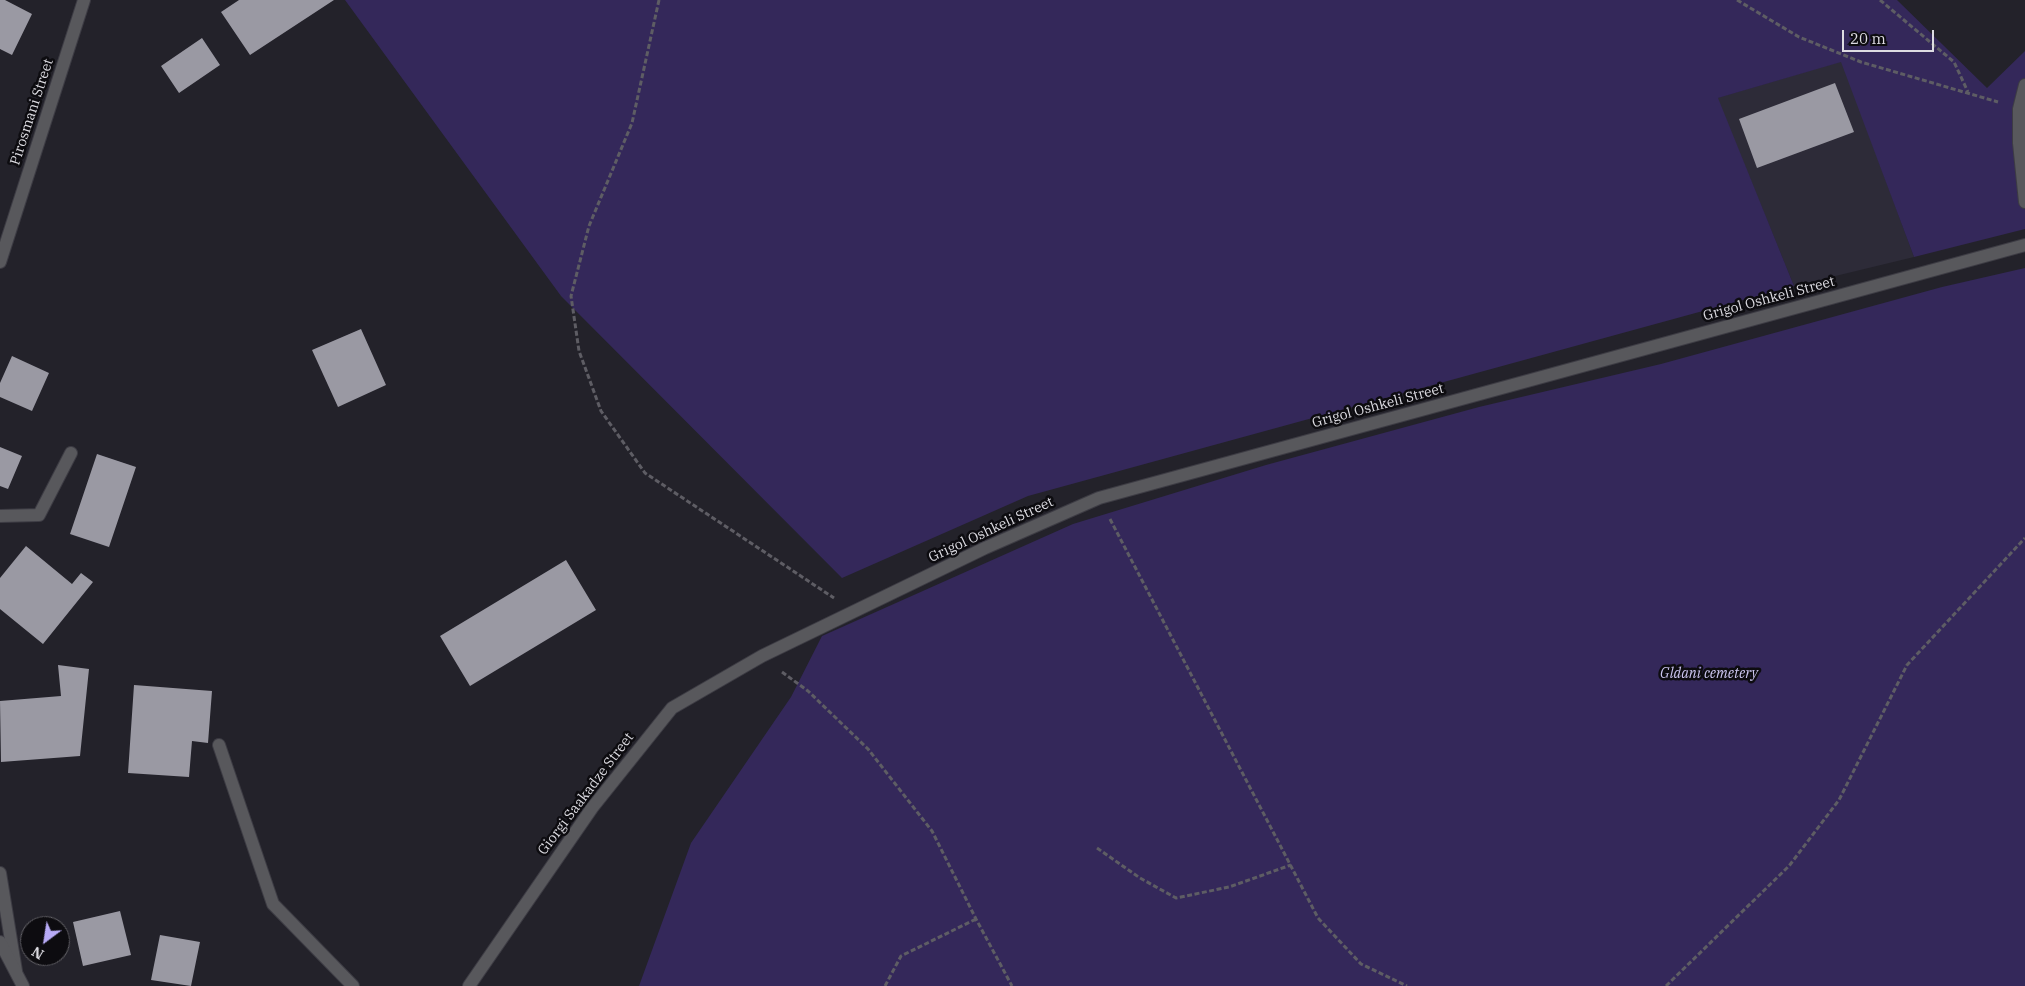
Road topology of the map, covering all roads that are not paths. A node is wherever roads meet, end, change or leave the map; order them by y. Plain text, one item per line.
1 (84, 0) edge
2 (2025, 85) edge
3 (2022, 145) edge
4 (2025, 202) edge
5 (2025, 245) edge
6 (0, 262) edge
7 (71, 453) dead end
8 (0, 516) edge
9 (762, 656) joint
10 (220, 745) dead end
11 (0, 873) edge
12 (0, 942) edge
13 (16, 973) junction
14 (22, 986) edge
15 (353, 986) edge
16 (469, 986) edge

1 - 6 street, Pirosmani Street
2 - 3 street
3 - 4 street
5 - 9 street, Grigol Oshkeli Street
7 - 8 street
9 - 16 street, Giorgi Saakadze Street
10 - 15 street
11 - 13 street
12 - 13 street
13 - 14 street

